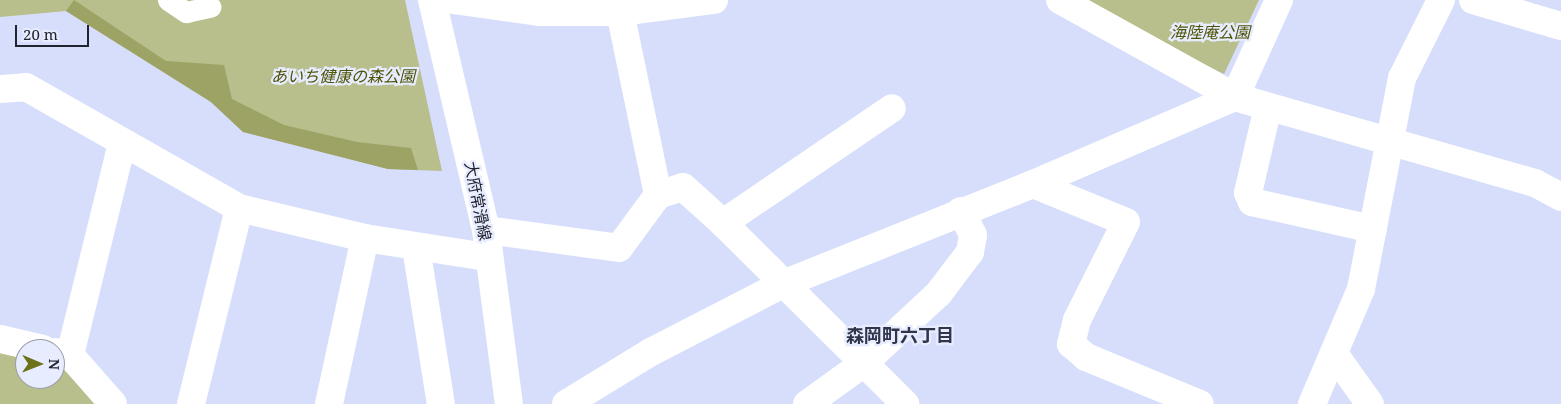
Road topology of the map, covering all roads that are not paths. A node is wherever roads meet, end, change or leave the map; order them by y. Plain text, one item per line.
1 (168, 0) edge
2 (432, 0) edge
3 (453, 0) edge
4 (714, 0) edge
5 (1060, 0) edge
6 (1279, 0) edge
7 (1441, 0) edge
8 (1473, 0) edge
9 (210, 7) dead end
10 (620, 12) junction
11 (1561, 26) edge
12 (0, 89) edge
13 (1235, 96) junction
14 (1268, 106) junction
15 (892, 108) dead end
16 (122, 143) junction
17 (1391, 143) junction
18 (1033, 184) junction
19 (658, 194) junction
20 (1561, 197) edge
21 (239, 208) junction
22 (961, 211) junction
23 (723, 223) junction
24 (1373, 229) junction
25 (486, 230) junction
26 (366, 238) junction
27 (416, 247) junction
28 (487, 257) junction
29 (783, 284) junction
30 (0, 339) edge
31 (15, 342) edge
32 (65, 342) edge
33 (1335, 355) junction
34 (65, 356) edge
35 (864, 363) junction
36 (113, 404) edge
37 (191, 404) edge
38 (329, 404) edge
39 (440, 404) edge
40 (509, 404) edge
41 (566, 404) edge
42 (807, 404) edge
43 (905, 404) edge
44 (1200, 404) edge
45 (1312, 404) edge
46 (1370, 404) edge

1 - 9 street
2 - 25 street, 大府常滑線
3 - 10 street
4 - 10 street
5 - 13 street
6 - 13 street
7 - 17 street
8 - 11 street
10 - 19 street
12 - 16 street
13 - 14 street
13 - 18 street
14 - 17 street
14 - 24 street
15 - 23 street
16 - 21 street
16 - 32 street
17 - 20 street
17 - 24 street
18 - 22 street
18 - 44 street
19 - 23 street
19 - 25 street
21 - 26 street
21 - 37 street
22 - 29 street
22 - 35 street
23 - 29 street
24 - 33 street
25 - 28 street, 大府常滑線
26 - 27 street
26 - 38 street
27 - 28 street
27 - 39 street
28 - 40 street, 大府常滑線
29 - 35 street
29 - 41 street
30 - 31 street
33 - 45 street
33 - 46 street
34 - 36 street
35 - 42 street
35 - 43 street

